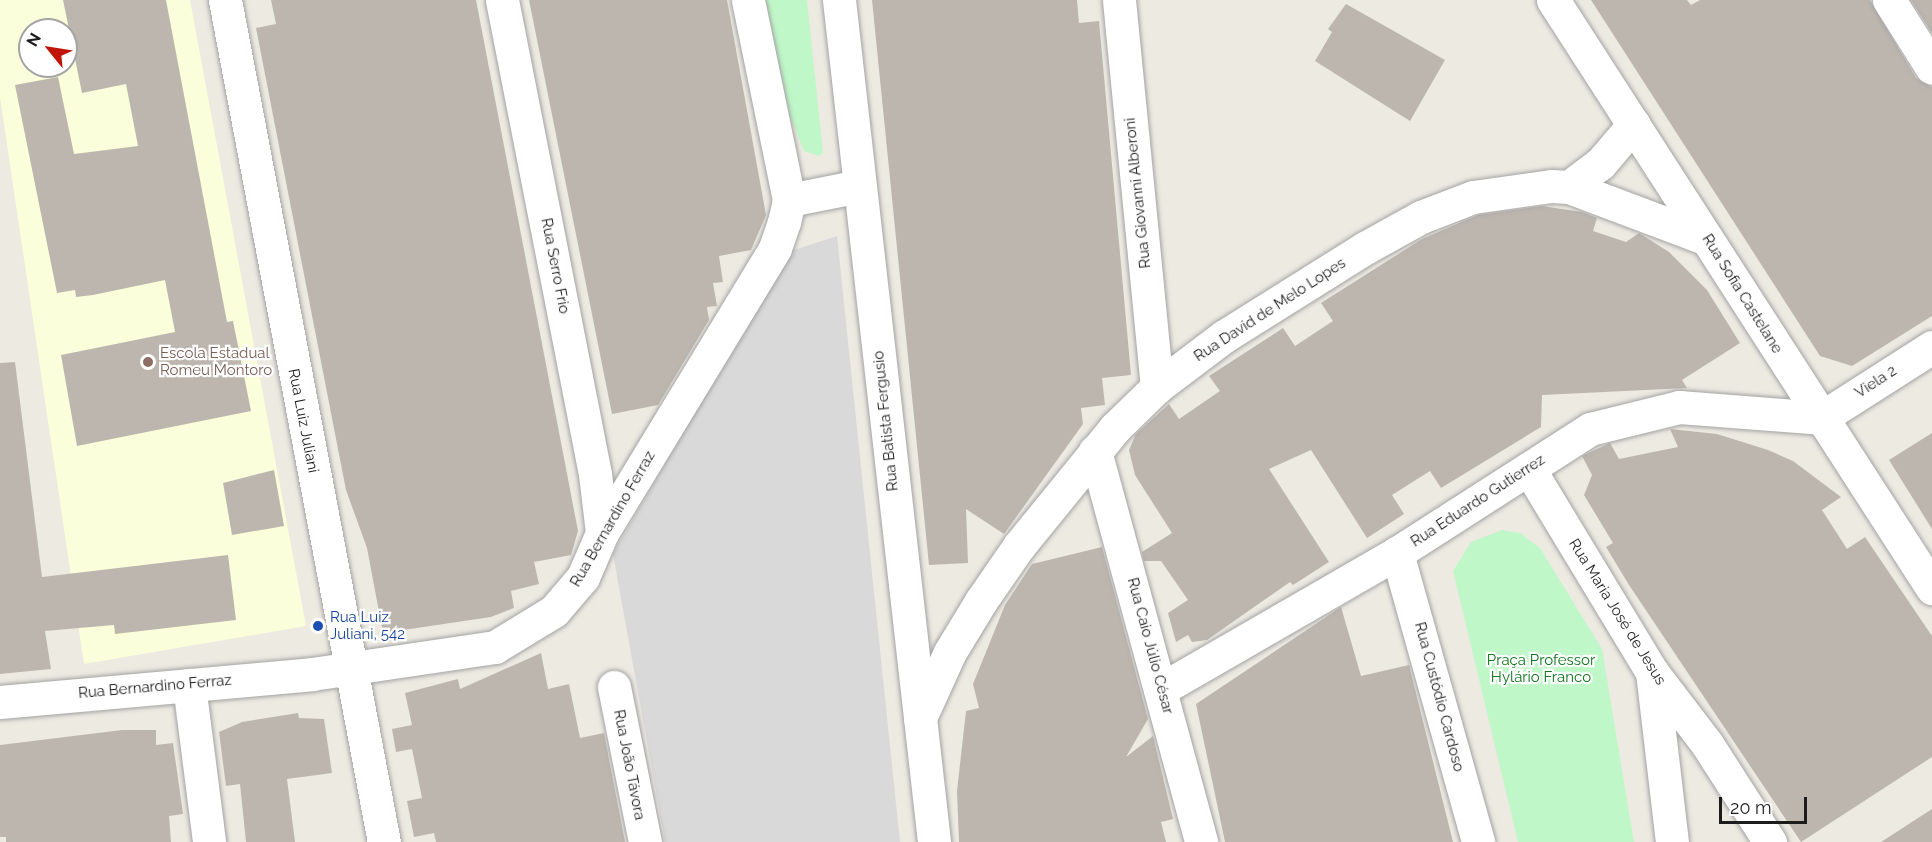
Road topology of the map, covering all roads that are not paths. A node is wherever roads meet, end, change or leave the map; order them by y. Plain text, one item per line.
1 (225, 0) edge
2 (502, 0) edge
3 (748, 0) edge
4 (839, 0) edge
5 (1119, 0) edge
6 (1553, 0) edge
7 (1889, 0) edge
8 (1932, 68) edge
9 (1634, 124) junction
10 (860, 186) junction
11 (1569, 187) junction
12 (789, 200) junction
13 (1707, 239) junction
14 (1932, 347) edge
15 (1157, 387) junction
16 (1821, 418) junction
17 (1095, 451) junction
18 (1529, 469) junction
19 (602, 534) junction
20 (1397, 553) junction
21 (1932, 588) edge
22 (351, 669) junction
23 (1652, 672) junction
24 (189, 685) junction
25 (614, 687) dead end
26 (1163, 688) junction
27 (0, 702) edge
28 (920, 718) junction
29 (209, 842) edge
30 (384, 842) edge
31 (645, 842) edge
32 (933, 842) edge
33 (1202, 842) edge
34 (1478, 842) edge
35 (1672, 842) edge
36 (1770, 842) edge

1 - 22 street, Rua Luiz Juliani
2 - 19 street, Rua Serro Frio
3 - 12 street, Rua Bernardino Ferraz
4 - 10 street, Rua Batista Fergusio
5 - 15 street, Rua Giovanni Alberoni
6 - 9 street, Rua Sofia Castelane
7 - 8 street
9 - 11 street
9 - 13 street, Rua Sofia Castelane
10 - 12 street
10 - 28 street, Rua Batista Fergusio
11 - 13 street, Rua David de Melo Lopes
11 - 15 street, Rua David de Melo Lopes
12 - 19 street, Rua Bernardino Ferraz
13 - 16 street, Rua Sofia Castelane
14 - 16 street, Viela 2
15 - 17 street, Rua David de Melo Lopes
16 - 18 street, Rua Eduardo Gutierrez
16 - 21 street, Rua Sofia Castelane
17 - 26 street, Rua Caio Júlio César
17 - 28 street, Rua David de Melo Lopes
18 - 20 street, Rua Eduardo Gutierrez
18 - 23 street, Rua Maria José de Jesus
19 - 22 street, Rua Bernardino Ferraz
20 - 26 street, Rua Eduardo Gutierrez
20 - 34 street, Rua Custódio Cardoso
22 - 24 street, Rua Bernardino Ferraz
22 - 30 street, Rua Luiz Juliani
23 - 35 street
23 - 36 street, Rua Maria José de Jesus
24 - 27 street, Rua Bernardino Ferraz
24 - 29 street
25 - 31 street, Rua João Távora
26 - 33 street, Rua Caio Júlio César
28 - 32 street, Rua Batista Fergusio

